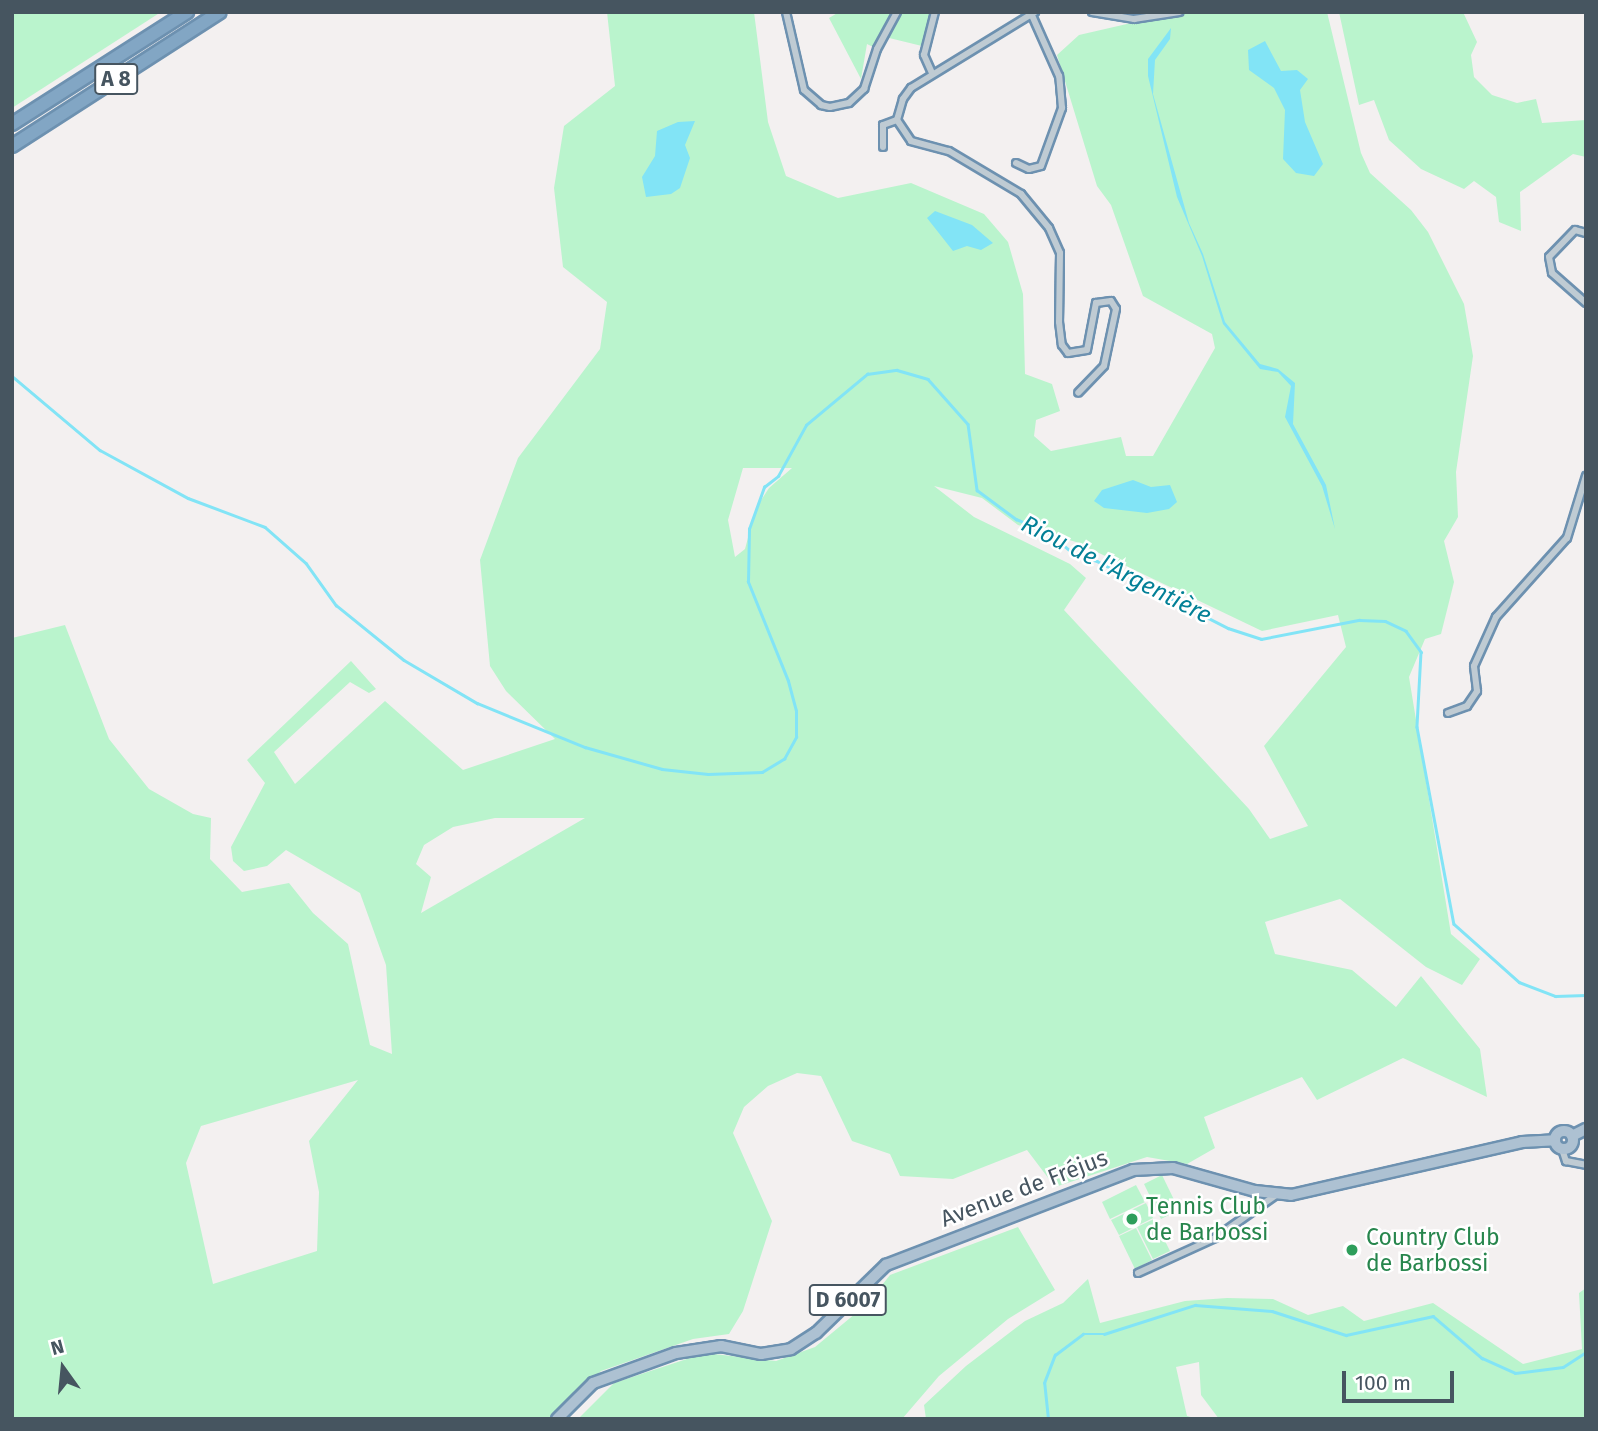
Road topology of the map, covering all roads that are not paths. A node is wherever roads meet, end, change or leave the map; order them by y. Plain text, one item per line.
1 (187, 12) edge
2 (220, 12) edge
3 (786, 12) edge
4 (897, 12) edge
5 (935, 12) edge
6 (1092, 12) edge
7 (1179, 12) edge
8 (1033, 13) edge
9 (932, 74) junction
10 (897, 120) junction
11 (12, 124) edge
12 (12, 146) edge
13 (883, 148) dead end
14 (1016, 163) dead end
15 (1586, 233) edge
16 (1586, 303) edge
17 (1078, 393) dead end
18 (1586, 476) edge
19 (1448, 713) dead end
20 (1586, 1129) edge
21 (1558, 1144) junction
22 (1586, 1165) edge
23 (1276, 1195) junction
24 (1138, 1273) dead end
25 (557, 1419) edge

1 - 11 highway, A 8
2 - 12 highway, A 8
3 - 4 street
5 - 9 street
6 - 7 street
8 - 9 street
8 - 14 street
9 - 10 street
10 - 13 street
10 - 17 street
15 - 16 street
18 - 19 street
20 - 21 main road
21 - 22 street
21 - 23 main road, Avenue de Fréjus / D 6007
23 - 24 street
23 - 25 main road, Avenue de Fréjus / D 6007

